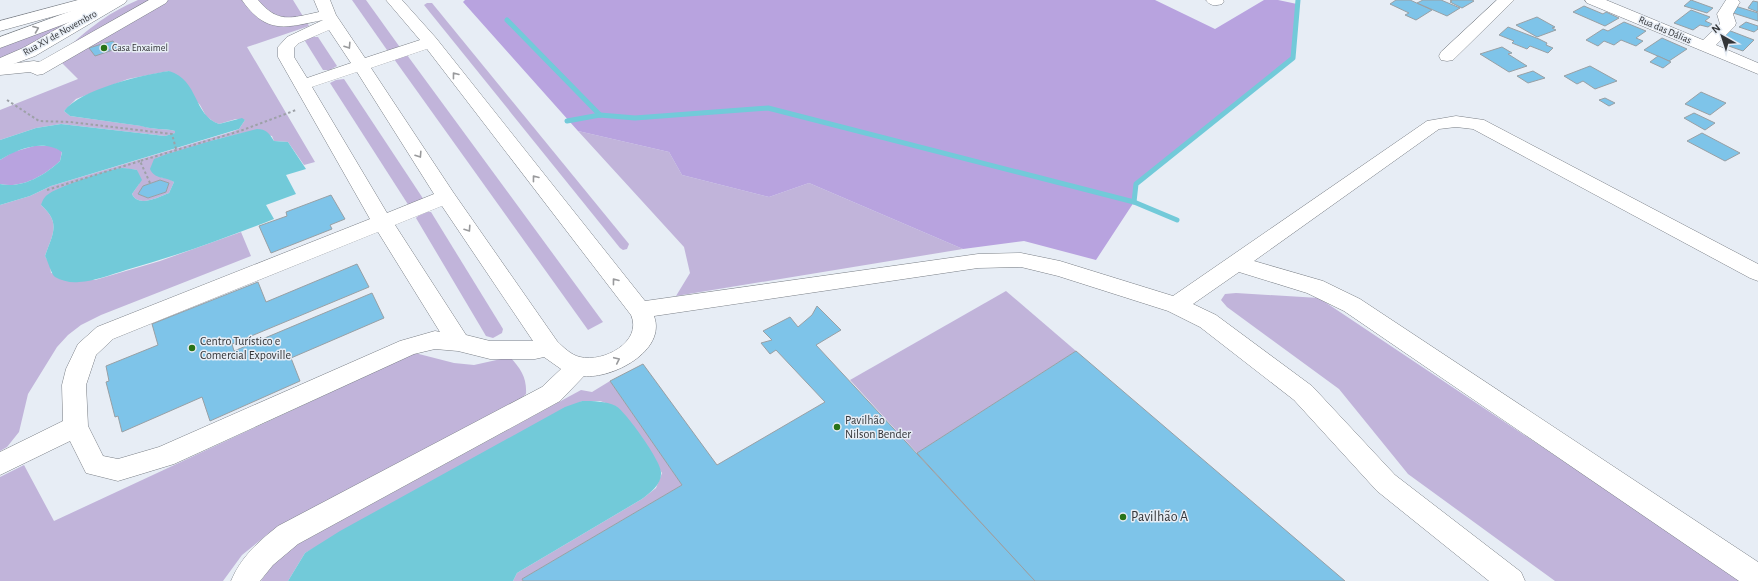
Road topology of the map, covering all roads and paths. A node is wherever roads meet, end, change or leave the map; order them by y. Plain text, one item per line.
1 (115, 0) edge
2 (119, 0) edge
3 (160, 0) edge
4 (250, 0) edge
5 (394, 0) edge
6 (1506, 0) edge
7 (1593, 0) edge
8 (93, 1) edge
9 (1732, 2) dead end
10 (328, 12) edge
11 (0, 26) edge
12 (430, 42) junction
13 (0, 43) edge
14 (1705, 47) junction
15 (1447, 56) dead end
16 (0, 64) edge
17 (361, 65) junction
18 (1758, 69) edge
19 (0, 70) edge
20 (302, 85) junction
21 (7, 100) dead end
22 (313, 104) junction
23 (176, 149) junction
24 (140, 161) junction
25 (150, 183) dead end
26 (47, 190) dead end
27 (446, 197) junction
28 (382, 222) junction
29 (1236, 263) junction
30 (1758, 273) edge
31 (1176, 305) junction
32 (640, 310) junction
33 (458, 342) junction
34 (549, 347) junction
35 (579, 366) junction
36 (76, 426) junction
37 (0, 464) edge
38 (1758, 578) edge
39 (245, 581) edge
40 (1511, 581) edge

13 -> 1 street
2 - 16 street, Rua XV de Novembro
3 - 19 street
4 - 10 street
5 - 12 street
6 - 15 street
7 - 14 street, Rua das Dálias
8 - 11 street, Rua XV de Novembro
9 - 14 street
10 -> 17 street
10 - 20 street
12 - 17 street
32 -> 12 street
14 - 18 street, Rua das Dálias
17 - 20 street
17 -> 27 street
20 - 22 street
21 - 23 path
22 - 23 path
22 - 28 street
23 - 24 path
24 - 25 path
24 - 26 path
27 - 28 street
27 -> 34 street
28 - 33 street
28 - 36 street
29 - 30 street
29 - 31 street
29 - 38 street
31 - 32 street
31 - 40 street
35 -> 32 street
33 - 34 street
33 - 36 street
34 - 35 street
35 - 39 street
36 - 37 street

